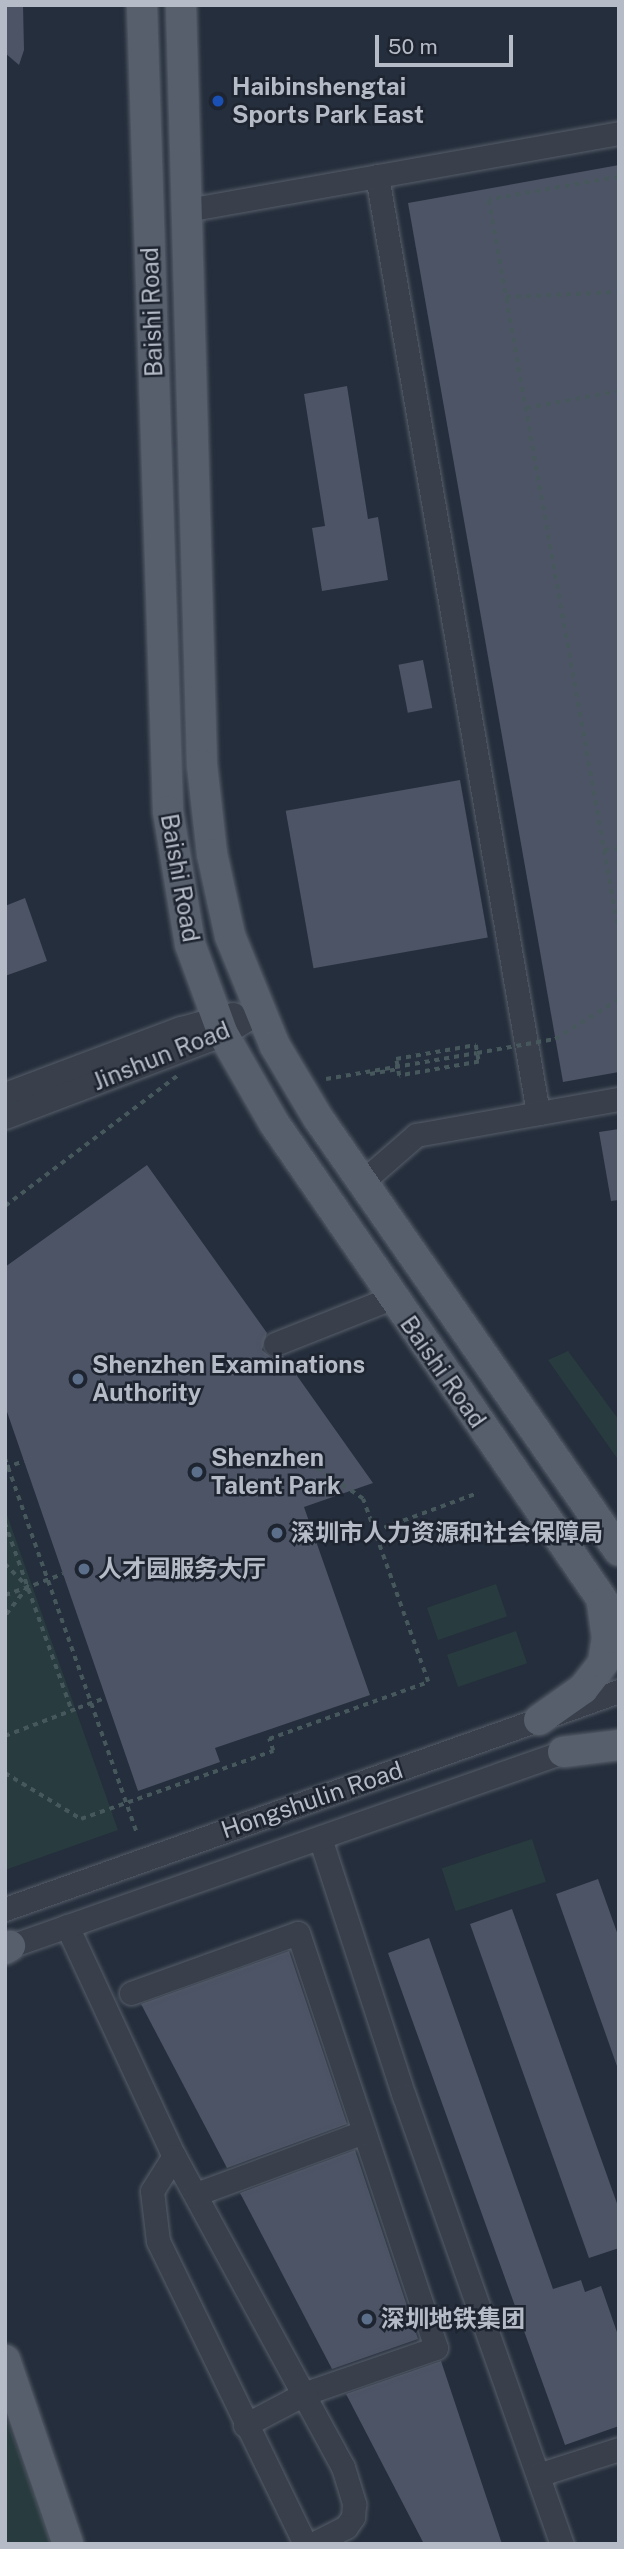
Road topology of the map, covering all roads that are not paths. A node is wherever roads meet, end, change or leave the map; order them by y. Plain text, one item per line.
1 (142, 5) edge
2 (181, 5) edge
3 (619, 133) edge
4 (377, 176) junction
5 (187, 210) junction
6 (260, 1012) junction
7 (219, 1025) junction
8 (106, 1067) junction
9 (5, 1094) edge
10 (619, 1099) edge
11 (538, 1113) junction
12 (5, 1117) edge
13 (362, 1182) junction
14 (391, 1298) junction
15 (275, 1344) dead end
16 (619, 1551) edge
17 (601, 1596) junction
18 (619, 1624) edge
19 (619, 1691) edge
20 (539, 1720) junction
21 (619, 1732) edge
22 (619, 1745) edge
23 (564, 1752) junction
24 (320, 1838) junction
25 (5, 1909) edge
26 (67, 1926) junction
27 (7, 1948) edge
28 (131, 1993) dead end
29 (364, 2132) junction
30 (174, 2156) junction
31 (196, 2194) junction
32 (5, 2360) edge
33 (306, 2393) junction
34 (246, 2425) junction
35 (34, 2443) junction
36 (619, 2449) edge
37 (538, 2475) junction
38 (68, 2544) edge
39 (88, 2544) edge
40 (305, 2544) edge
41 (312, 2544) edge
42 (562, 2544) edge

1 - 7 main road, Baishi Road
2 - 5 main road, Baishi Road
3 - 4 street
4 - 5 street
4 - 11 street
5 - 6 main road, Baishi Road
6 - 7 street, Jinshun Road
6 - 13 main road, Baishi Road
7 - 8 street, Jinshun Road
7 - 14 main road, Baishi Road
8 - 9 street, Jinshun Road
8 - 12 street, Jinshun Road
10 - 11 street
11 - 13 street
13 - 16 main road, Baishi Road
14 - 15 street
14 - 17 main road, Baishi Road
17 - 18 main road, Baishi Road
17 - 20 main road
19 - 20 street, Hongshulin Road
20 - 25 street, Hongshulin Road
21 - 23 street, Hongshulin Road
22 - 23 main road
23 - 24 street, Hongshulin Road
24 - 26 street, Hongshulin Road
24 - 37 street
26 - 27 street, Hongshulin Road
26 - 30 street
28 - 29 street
29 - 31 street
29 - 33 street
30 - 31 street
30 - 34 street
31 - 33 street
32 - 35 main road
33 - 34 street
33 - 41 street
34 - 40 street
35 - 38 main road
35 - 39 main road
36 - 37 street
37 - 42 street

